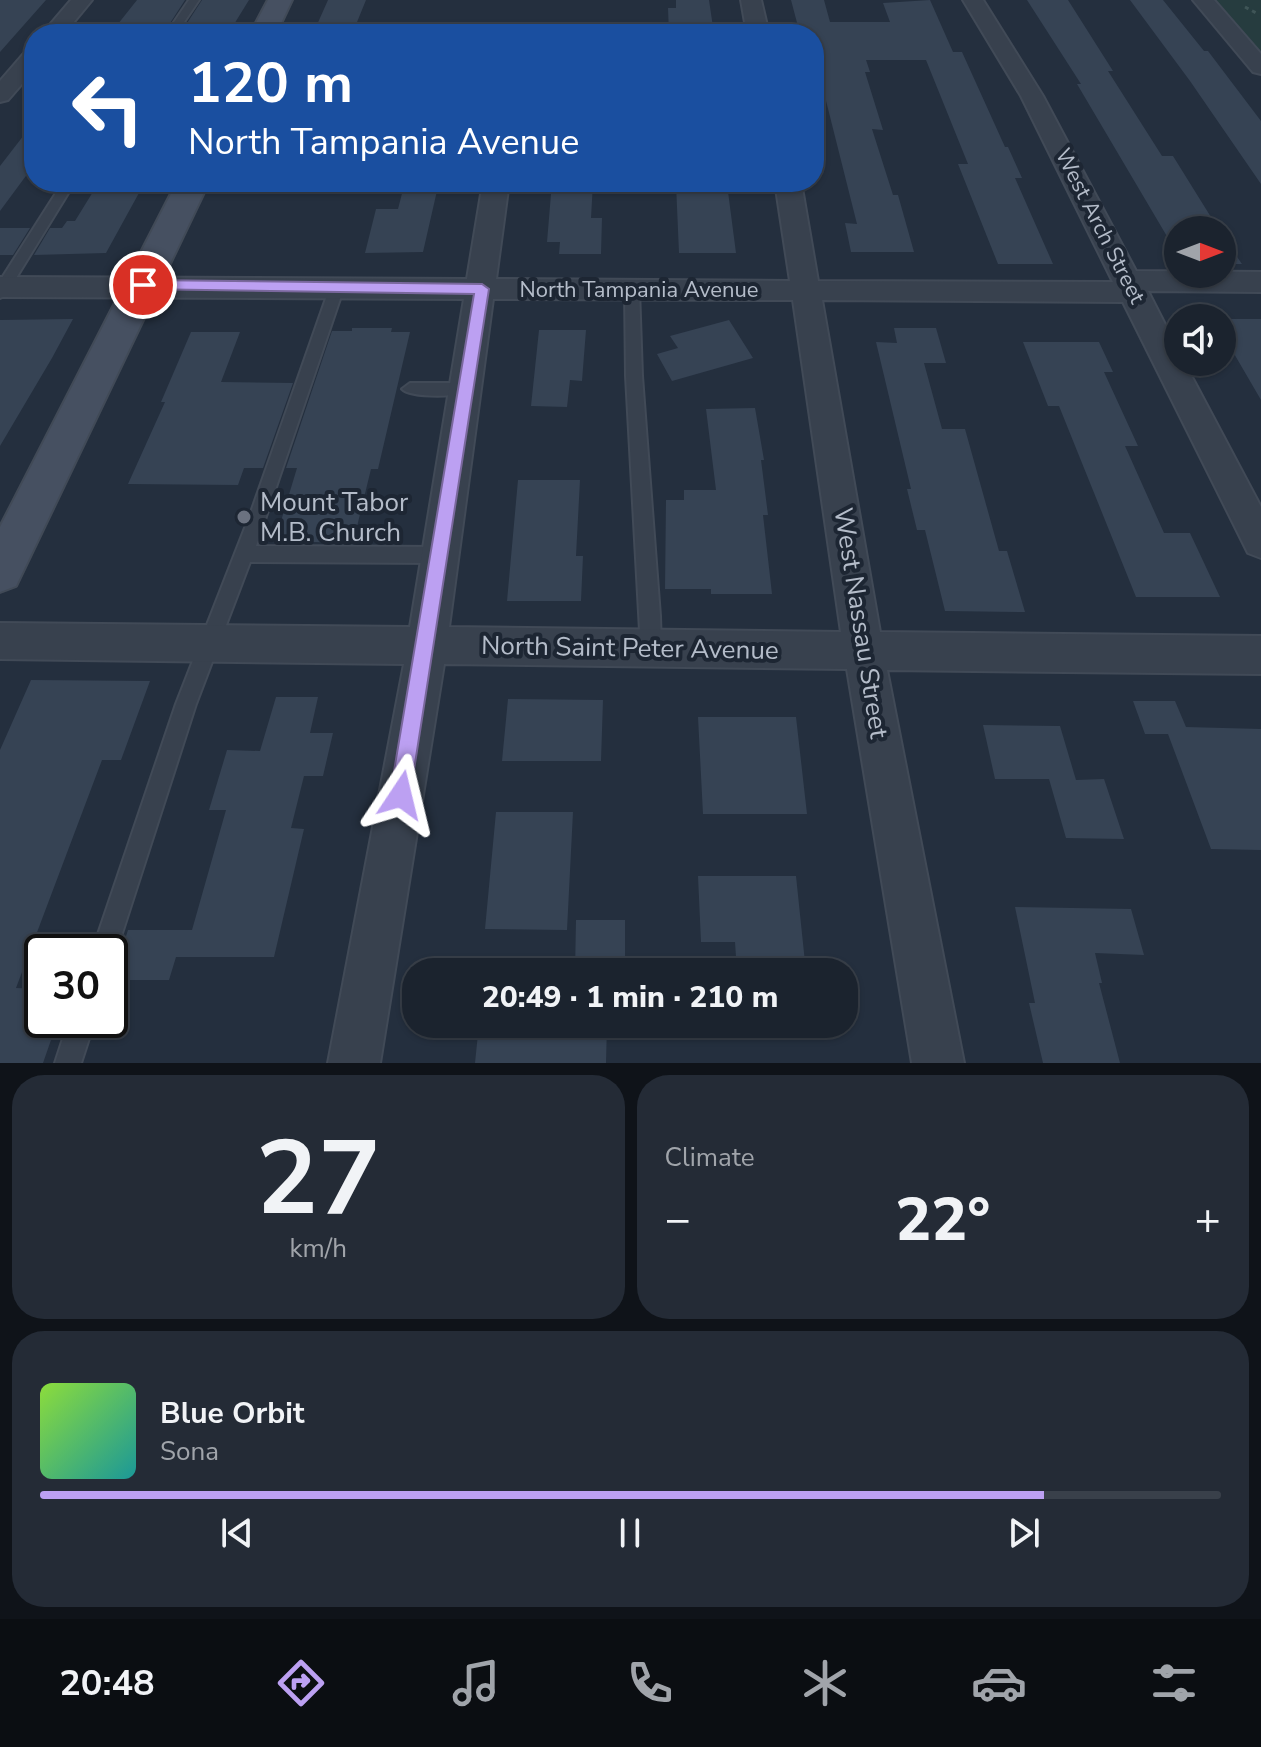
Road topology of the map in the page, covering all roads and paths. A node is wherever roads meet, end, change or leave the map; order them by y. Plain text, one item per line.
1 (82, 0) edge
2 (194, 0) edge
3 (280, 0) edge
4 (751, 0) edge
5 (973, 0) edge
6 (1203, 0) edge
7 (1261, 16) edge
8 (1259, 21) edge
9 (62, 24) edge
10 (178, 24) edge
11 (268, 24) edge
12 (756, 24) edge
13 (24, 67) edge
14 (1261, 67) edge
15 (0, 95) edge
16 (63, 192) edge
17 (188, 192) edge
18 (495, 192) edge
19 (790, 192) edge
20 (1261, 282) edge
21 (143, 285) junction
22 (337, 287) junction
23 (1131, 287) junction
24 (2, 289) edge
25 (482, 289) junction
26 (632, 289) junction
27 (808, 290) junction
28 (410, 389) dead end
29 (465, 389) junction
30 (1261, 542) edge
31 (242, 554) junction
32 (440, 555) junction
33 (0, 572) edge
34 (0, 641) edge
35 (211, 642) junction
36 (427, 645) junction
37 (651, 649) junction
38 (864, 651) junction
39 (1261, 655) edge
40 (110, 934) edge
41 (76, 1038) edge
42 (68, 1063) edge
43 (354, 1063) edge
44 (938, 1063) edge

1 - 9 street
2 - 10 lane
3 - 11 street
4 - 12 street
5 - 23 street, West Arch Street
6 - 14 street
7 - 8 path
13 - 15 street
16 - 24 lane
17 - 21 street
18 - 25 street
19 - 27 street, West Nassau Street
20 - 23 street, North Tampania Avenue
21 - 22 street, North Tampania Avenue
21 - 24 street, North Tampania Avenue
21 - 33 street
22 - 25 street, North Tampania Avenue
22 - 31 lane
23 - 27 street, North Tampania Avenue
23 - 30 street, West Arch Street
25 - 26 street, North Tampania Avenue
25 - 29 street
26 - 27 street, North Tampania Avenue
26 - 37 lane
27 - 38 street, West Nassau Street
28 - 29 lane
29 - 32 street
31 - 32 lane
31 - 35 lane
32 - 36 street
34 - 35 street, North Saint Peter Avenue
35 - 36 street, North Saint Peter Avenue
35 - 40 lane
36 - 37 street, North Saint Peter Avenue
36 - 43 street
37 - 38 street, North Saint Peter Avenue
38 - 39 street, North Saint Peter Avenue
38 - 44 street, West Nassau Street
41 - 42 lane

